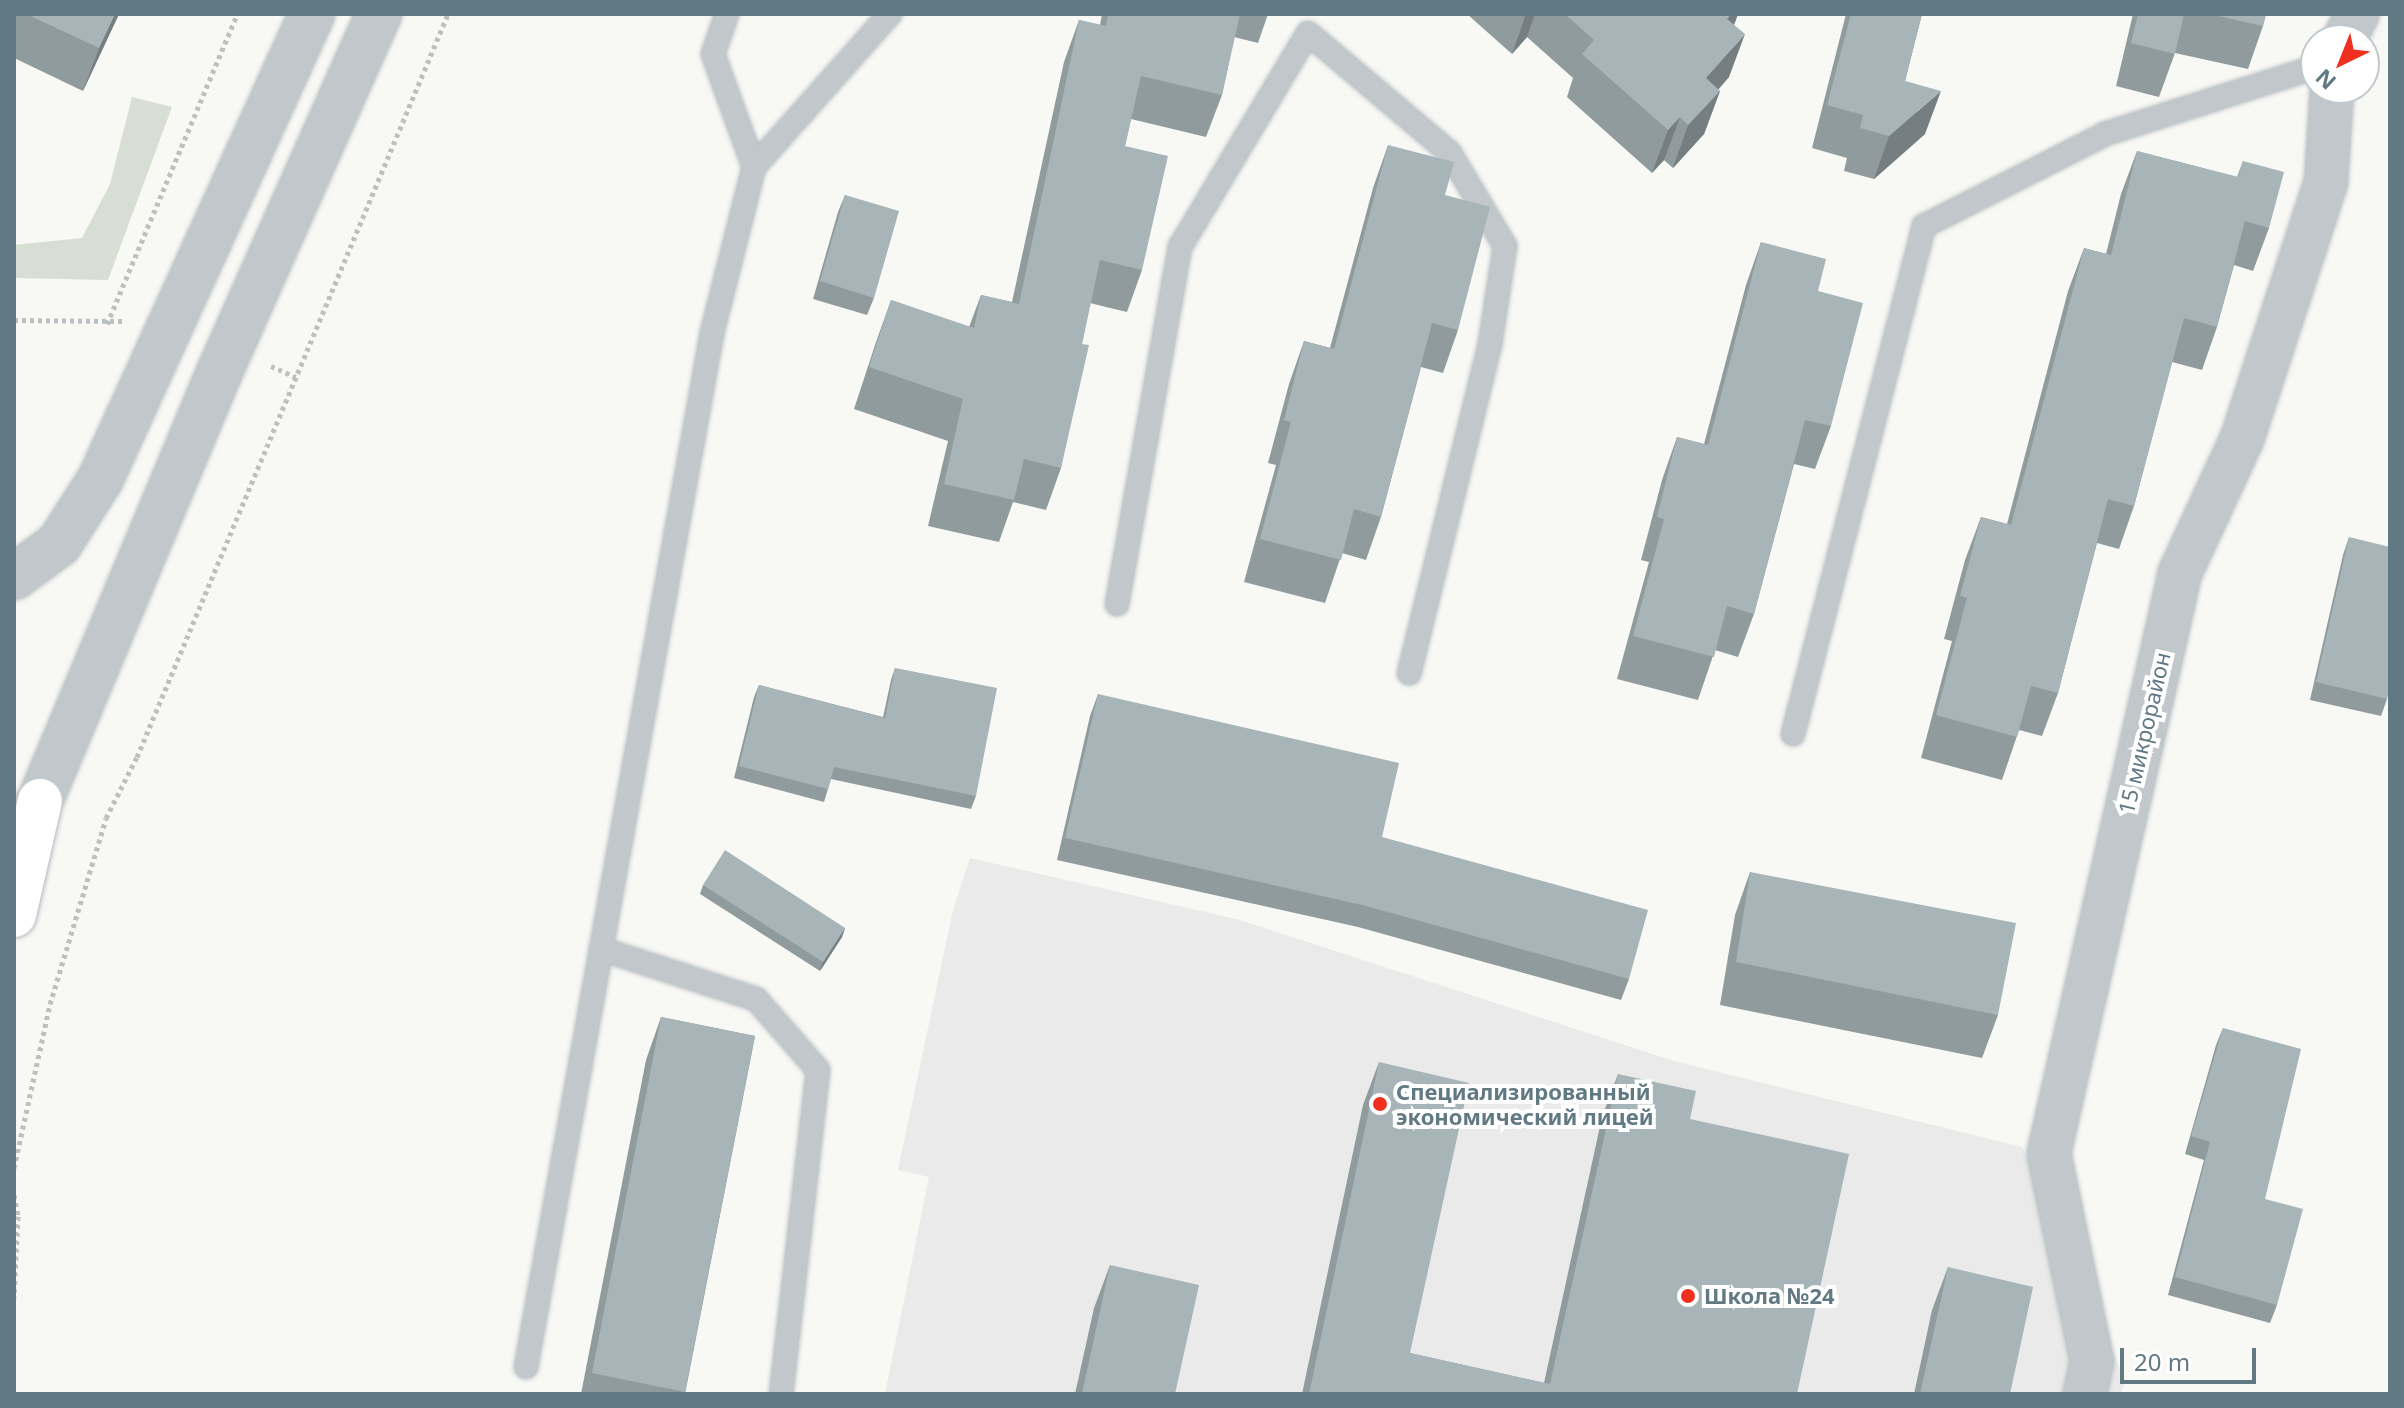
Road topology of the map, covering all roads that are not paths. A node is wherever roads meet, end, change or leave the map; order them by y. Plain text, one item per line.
1 (312, 14) edge
2 (379, 14) edge
3 (727, 14) edge
4 (890, 14) edge
5 (1307, 24) edge
6 (2300, 72) edge
7 (2331, 104) edge
8 (754, 167) junction
9 (14, 577) edge
10 (1117, 604) dead end
11 (1409, 673) dead end
12 (1793, 734) dead end
13 (40, 801) junction
14 (14, 835) edge
15 (14, 915) edge
16 (601, 949) junction
17 (526, 1367) dead end
18 (781, 1394) edge
19 (2085, 1394) edge

1 - 9 street
2 - 13 street
3 - 8 lane
4 - 8 lane
5 - 10 lane
5 - 11 lane
6 - 12 lane
7 - 19 street, 15 микрорайон
8 - 16 lane
13 - 14 street
13 - 15 main road
16 - 17 lane
16 - 18 lane

